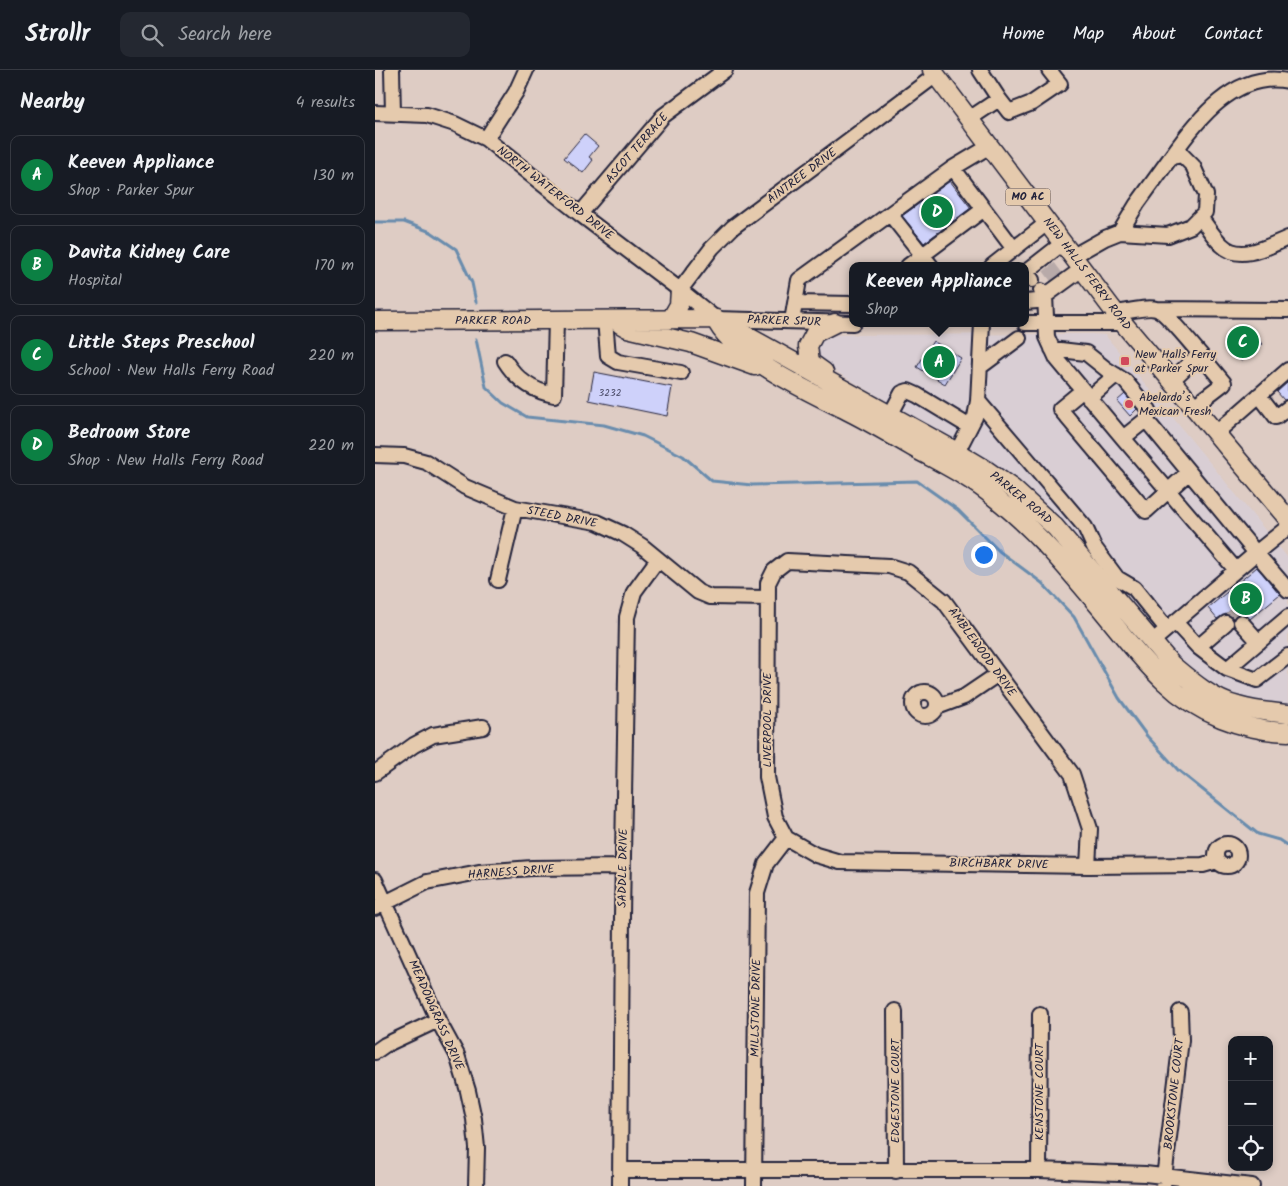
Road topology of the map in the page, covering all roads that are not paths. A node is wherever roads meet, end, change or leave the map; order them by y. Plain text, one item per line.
1 (392, 70) edge
2 (526, 70) edge
3 (725, 70) edge
4 (980, 70) edge
5 (1049, 70) edge
6 (934, 73) edge
7 (1288, 81) edge
8 (999, 99) junction
9 (375, 113) edge
10 (393, 113) junction
11 (969, 119) junction
12 (486, 139) junction
13 (990, 146) junction
14 (1171, 156) junction
15 (953, 168) junction
16 (984, 209) junction
17 (580, 214) junction
18 (890, 214) junction
19 (1200, 217) junction
20 (1047, 223) junction
21 (1120, 232) junction
22 (1288, 238) edge
23 (1013, 249) junction
24 (1073, 256) junction
25 (927, 261) edge
26 (996, 262) edge
27 (1047, 279) junction
28 (680, 290) junction
29 (795, 302) junction
30 (1029, 302) edge
31 (849, 304) edge
32 (1156, 309) junction
33 (1288, 310) edge
34 (1120, 318) junction
35 (608, 319) junction
36 (671, 319) junction
37 (716, 319) junction
38 (556, 320) junction
39 (375, 321) edge
40 (792, 322) junction
41 (844, 323) edge
42 (1029, 323) edge
43 (1046, 323) junction
44 (982, 327) edge
45 (1019, 338) dead end
46 (1053, 349) junction
47 (1200, 354) junction
48 (505, 362) dead end
49 (980, 367) junction
50 (1288, 370) edge
51 (681, 373) dead end
52 (1116, 375) junction
53 (1171, 380) junction
54 (792, 382) junction
55 (1086, 394) junction
56 (1259, 395) junction
57 (978, 401) junction
58 (872, 404) junction
59 (1194, 406) junction
60 (1288, 408) edge
61 (886, 422) junction
62 (1151, 426) dead end
63 (970, 427) junction
64 (1216, 433) junction
65 (1123, 438) junction
66 (957, 452) junction
67 (375, 455) edge
68 (1189, 472) junction
69 (1169, 491) junction
70 (515, 508) junction
71 (1288, 518) edge
72 (1288, 527) edge
73 (1256, 553) junction
74 (657, 559) junction
75 (1236, 570) junction
76 (498, 580) dead end
77 (1288, 590) edge
78 (768, 598) junction
79 (1288, 618) edge
80 (1241, 622) dead end
81 (1226, 623) tunnel mouth
82 (1171, 625) junction
83 (1153, 642) junction
84 (1259, 642) junction
85 (1198, 647) junction
86 (1288, 656) edge
87 (1227, 669) junction
88 (998, 674) junction
89 (937, 707) dead end
90 (1288, 714) edge
91 (483, 727) dead end
92 (1288, 732) edge
93 (375, 773) edge
94 (786, 838) junction
95 (1217, 861) dead end
96 (1088, 866) junction
97 (623, 867) junction
98 (375, 880) edge
99 (380, 905) edge
100 (895, 1011) dead end
101 (1180, 1012) dead end
102 (1040, 1014) dead end
103 (438, 1020) junction
104 (375, 1052) edge
105 (621, 1170) junction
106 (754, 1170) junction
107 (1039, 1170) junction
108 (896, 1171) junction
109 (1164, 1181) edge
110 (476, 1186) edge
111 (620, 1186) edge
112 (754, 1186) edge
113 (1252, 1186) edge

1 - 10 street
2 - 12 street
3 - 17 street, ASCOT TERRACE
4 - 8 street
5 - 8 street
6 - 11 main road, NEW HALLS FERRY ROAD / MO AC
6 - 28 street, AINTREE DRIVE
7 - 14 street
8 - 11 street
9 - 10 street, NORTH WATERFORD DRIVE
10 - 12 street, NORTH WATERFORD DRIVE
11 - 13 main road, NEW HALLS FERRY ROAD / MO AC
12 - 17 street, NORTH WATERFORD DRIVE
13 - 15 street
13 - 20 main road, NEW HALLS FERRY ROAD / MO AC
14 - 19 street
14 - 21 street
15 - 16 street
15 - 18 street
16 - 23 street
16 - 25 street
17 - 28 street, NORTH WATERFORD DRIVE
18 - 25 street
18 - 29 street
19 - 21 street
19 - 22 street
20 - 23 street
20 - 24 main road, NEW HALLS FERRY ROAD / MO AC
21 - 24 street
23 - 26 street
24 - 27 street
24 - 27 street
24 - 34 main road, NEW HALLS FERRY ROAD / MO AC
27 - 30 street
27 - 43 street
28 - 36 main road
28 - 37 street, NORTH WATERFORD DRIVE
29 - 31 street
29 - 40 street
32 - 33 street
32 - 34 street
32 - 47 street
34 - 43 street
34 - 53 main road, NEW HALLS FERRY ROAD / MO AC
35 - 36 main road, PARKER ROAD
35 - 38 main road, PARKER ROAD
35 - 51 street
35 - 54 main road, PARKER ROAD
36 - 37 main road, PARKER ROAD
37 - 40 street, PARKER SPUR
37 - 54 main road, PARKER ROAD
37 - 58 main road, PARKER ROAD
38 - 39 main road, PARKER ROAD
38 - 48 street
40 - 41 street, PARKER SPUR
41 - 58 main road
42 - 43 street
43 - 46 street
44 - 49 street
45 - 49 street
46 - 52 street
46 - 55 street
47 - 53 street
47 - 59 street
49 - 57 street
50 - 56 street
52 - 55 street
52 - 65 street
53 - 59 main road, NEW HALLS FERRY ROAD / MO AC
54 - 61 main road, PARKER ROAD
55 - 65 street
55 - 69 street
56 - 60 street
56 - 64 street
57 - 63 street
57 - 82 street
58 - 61 main road, PARKER ROAD
59 - 64 main road, NEW HALLS FERRY ROAD / MO AC
61 - 63 street
61 - 66 main road, PARKER ROAD
61 - 92 main road, PARKER ROAD
62 - 68 street
63 - 66 street
64 - 71 main road, NEW HALLS FERRY ROAD / MO AC
65 - 69 street
66 - 83 main road, PARKER ROAD
67 - 70 street, STEED DRIVE
68 - 69 street
68 - 73 street
69 - 75 street
70 - 74 street, STEED DRIVE
70 - 76 street
72 - 73 street
73 - 75 street
73 - 77 street
74 - 78 street, STEED DRIVE
74 - 97 street, SADDLE DRIVE
75 - 82 street
78 - 88 street, AMBLEWOOD DRIVE
78 - 94 street, LIVERPOOL DRIVE
79 - 84 street
80 - 84 street
81 - 85 street
82 - 83 street
82 - 85 street
83 - 90 main road, PARKER ROAD
84 - 87 street
85 - 87 street
86 - 87 street
88 - 89 street
88 - 96 street, AMBLEWOOD DRIVE
91 - 93 street
94 - 96 street, BIRCHBARK DRIVE
94 - 106 street, MILLSTONE DRIVE
95 - 96 street, BIRCHBARK DRIVE
97 - 99 street, HARNESS DRIVE
97 - 105 street, SADDLE DRIVE
98 - 99 street, MEADOWGRASS DRIVE
99 - 103 street, MEADOWGRASS DRIVE
100 - 108 street, EDGESTONE COURT
101 - 109 street, BROOKSTONE COURT
102 - 107 street, KENSTONE COURT
103 - 104 street
103 - 110 street, MEADOWGRASS DRIVE
105 - 106 street
105 - 111 street, SADDLE DRIVE
106 - 108 street
106 - 112 street, MILLSTONE DRIVE
107 - 108 street
107 - 109 street
109 - 113 street

